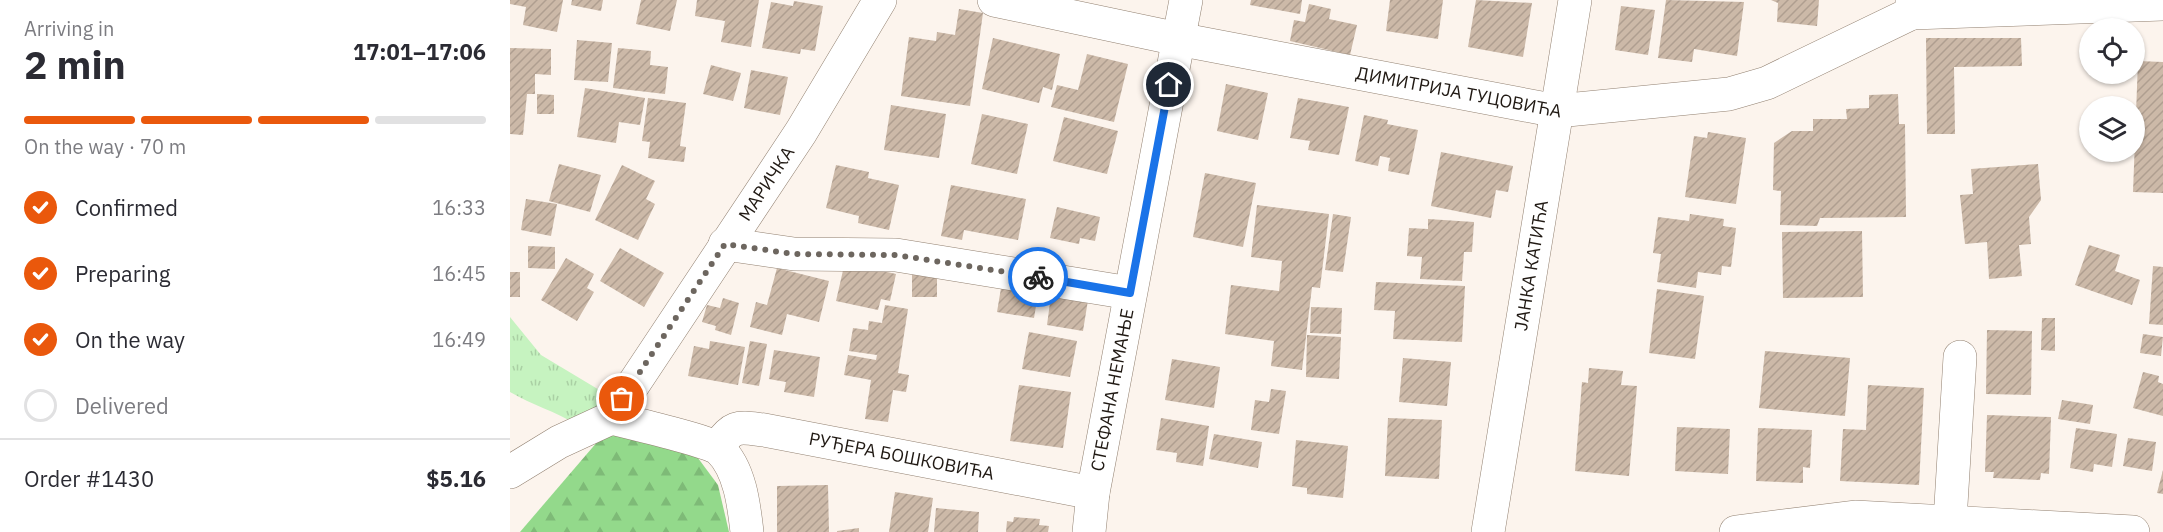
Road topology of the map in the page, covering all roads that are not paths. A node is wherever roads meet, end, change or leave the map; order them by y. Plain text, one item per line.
1 (880, 0) edge
2 (994, 0) edge
3 (1186, 0) edge
4 (1575, 0) edge
5 (2163, 4) edge
6 (1912, 6) edge
7 (1178, 39) junction
8 (1557, 111) junction
9 (725, 244) junction
10 (1130, 293) junction
11 (1960, 357) dead end
12 (611, 418) junction
13 (718, 447) junction
14 (510, 472) edge
15 (1093, 493) junction
16 (1950, 521) junction
17 (747, 532) edge
18 (1089, 532) edge
19 (1488, 532) edge
20 (1736, 532) edge
21 (2133, 532) edge

1 - 9 street, МАРИЧКА
2 - 7 street, ДИМИТРИЈА ТУЦОВИЋА
3 - 7 street, СТЕФАНА НЕМАЊЕ
4 - 8 street, ЈАНКА КАТИЋА
5 - 6 street, ДИМИТРИЈА ТУЦОВИЋА
6 - 8 street, ДИМИТРИЈА ТУЦОВИЋА
7 - 8 street, ДИМИТРИЈА ТУЦОВИЋА
7 - 10 street, СТЕФАНА НЕМАЊЕ
8 - 19 street, ЈАНКА КАТИЋА
9 - 10 street
9 - 12 street, МАРИЧКА
10 - 15 street, СТЕФАНА НЕМАЊЕ
11 - 16 street
12 - 13 street
12 - 14 street
13 - 15 street, РУЂЕРА БОШКОВИЋА
13 - 17 street
15 - 18 street, СТЕФАНА НЕМАЊЕ
16 - 20 street
16 - 21 street

